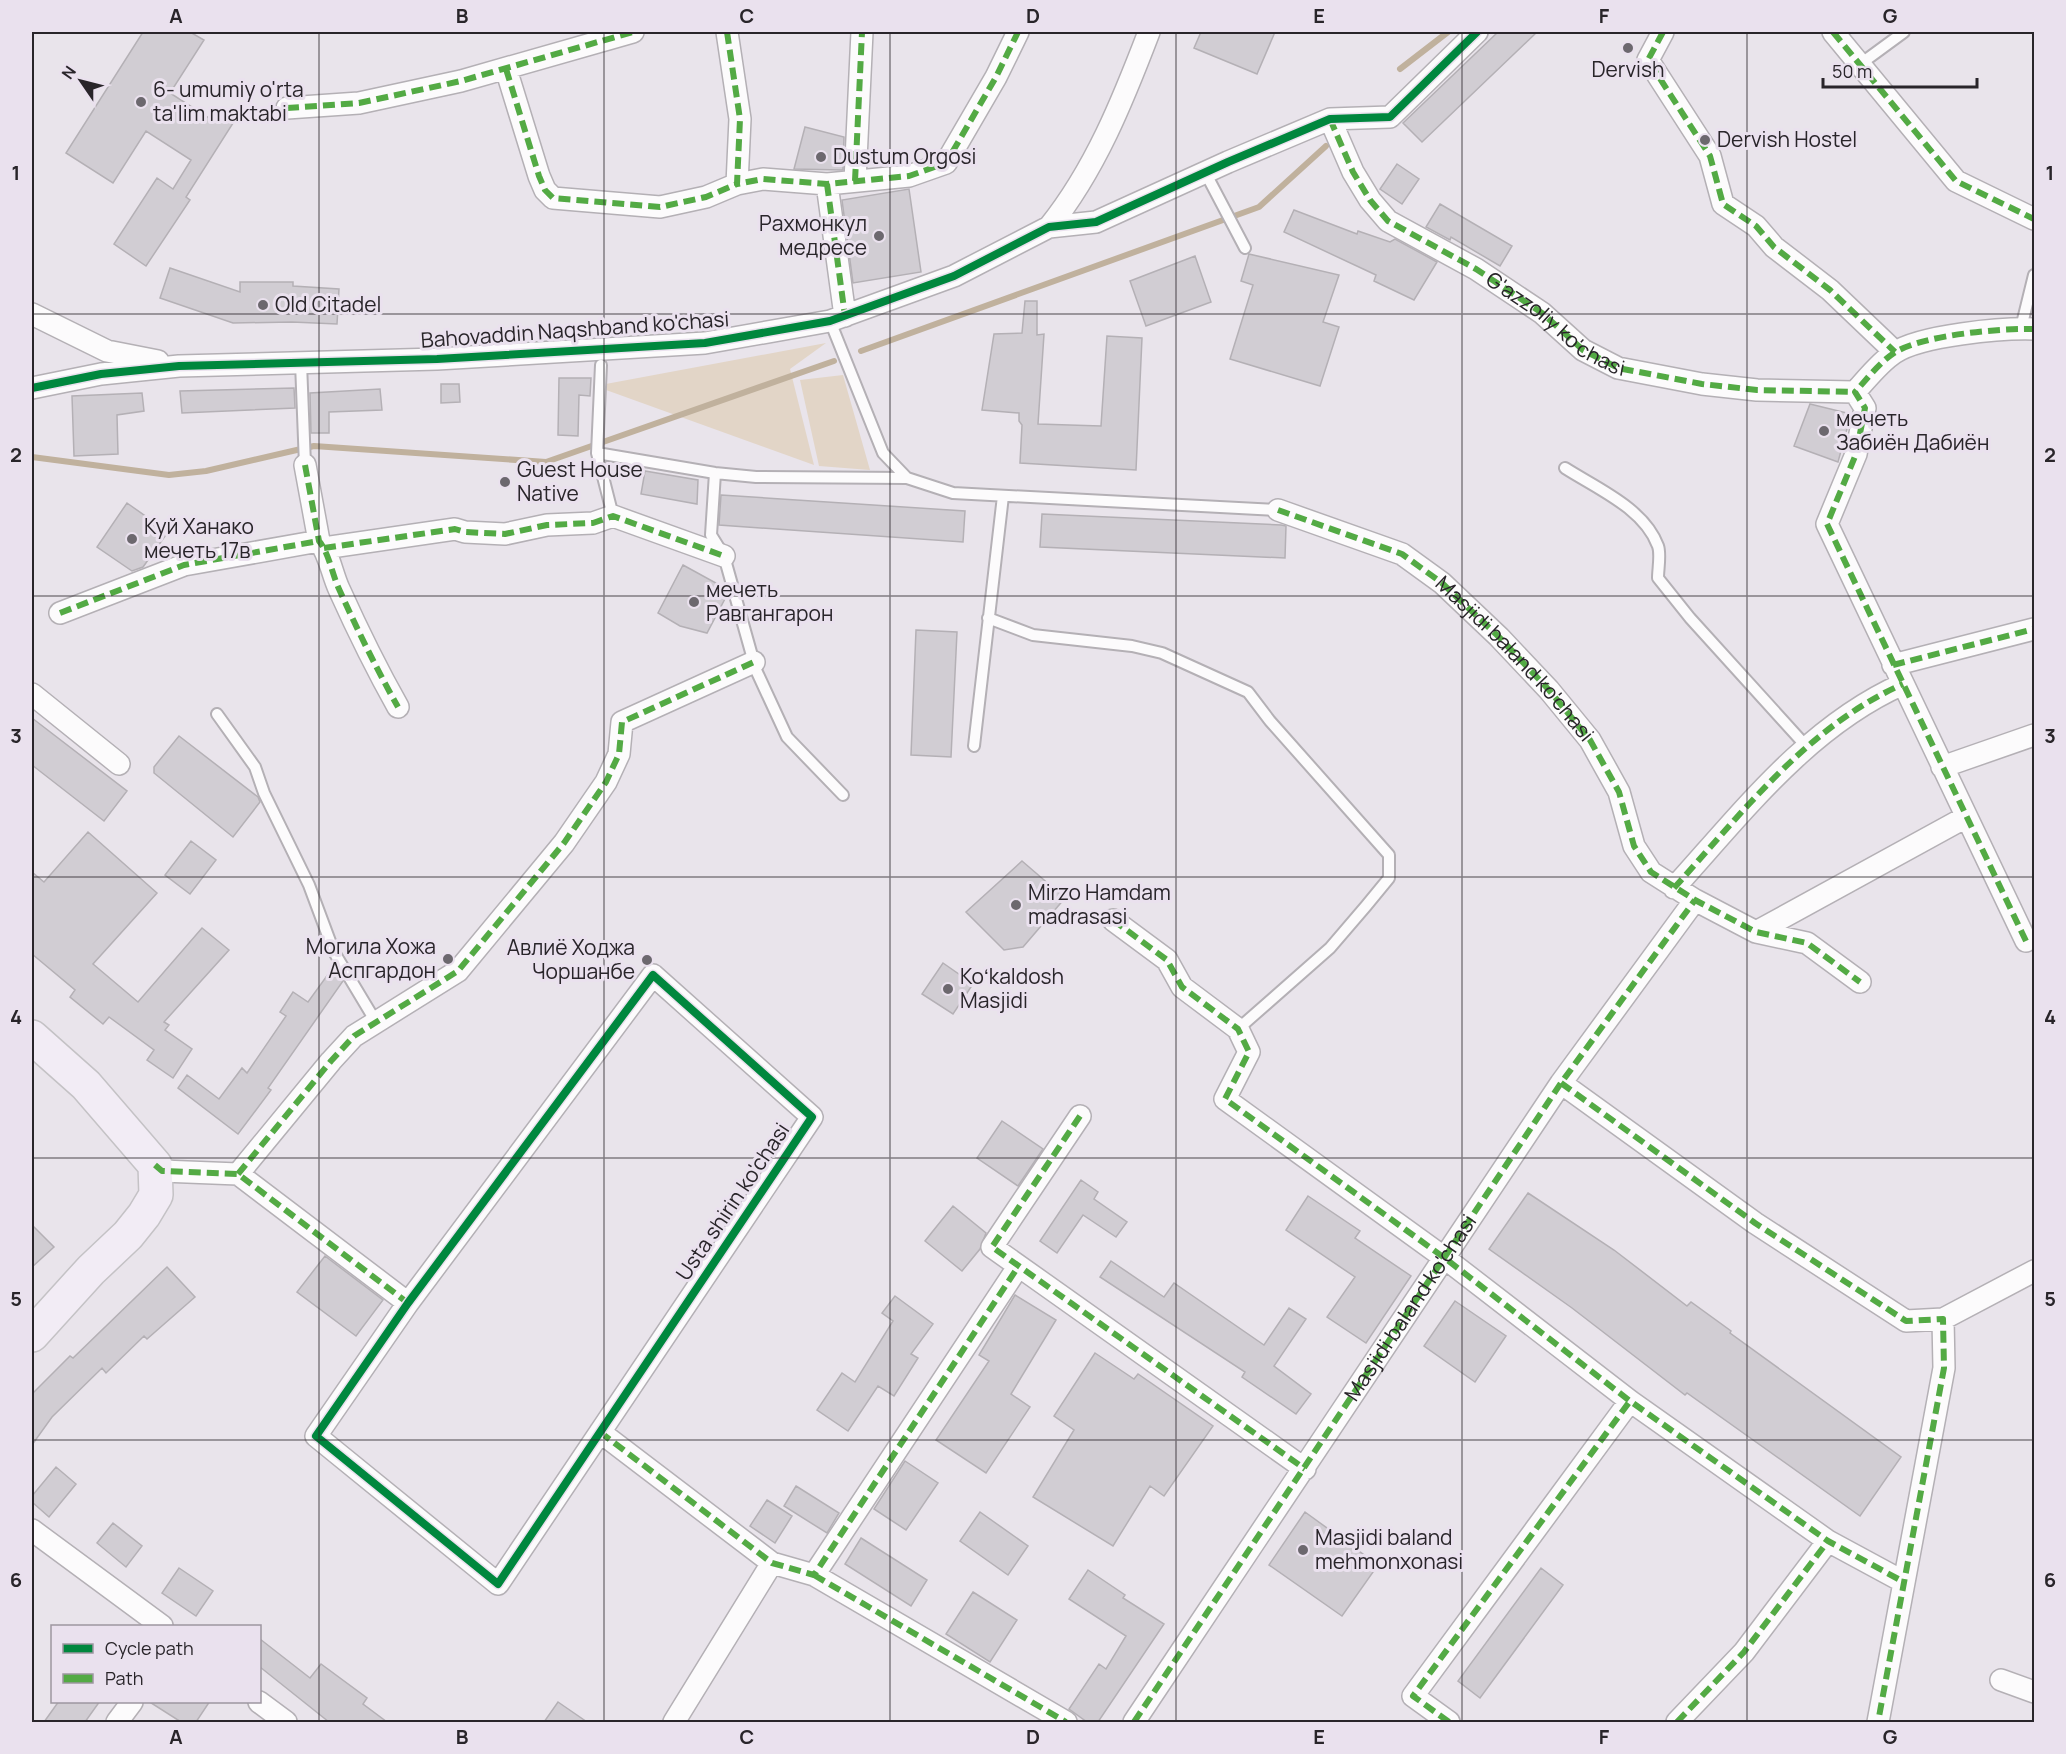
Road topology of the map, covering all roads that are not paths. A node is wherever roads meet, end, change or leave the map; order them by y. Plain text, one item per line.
1 (633, 32) edge
2 (727, 32) edge
3 (862, 32) edge
4 (1018, 32) edge
5 (1149, 32) edge
6 (1478, 32) edge
7 (1663, 32) edge
8 (1833, 32) edge
9 (1904, 32) edge
10 (1859, 65) junction
11 (506, 69) junction
12 (287, 108) dead end
13 (1330, 119) junction
14 (1205, 172) junction
15 (855, 181) junction
16 (737, 184) junction
17 (827, 184) junction
18 (2034, 219) edge
19 (1049, 227) junction
20 (1245, 248) dead end
21 (2034, 275) edge
22 (32, 314) edge
23 (838, 318) junction
24 (2028, 328) edge
25 (1895, 352) junction
26 (301, 363) junction
27 (601, 364) dead end
28 (179, 366) junction
29 (32, 388) edge
30 (1855, 392) junction
31 (597, 448) junction
32 (304, 456) joint
33 (1565, 468) dead end
34 (715, 473) junction
35 (908, 478) junction
36 (1003, 495) junction
37 (1278, 510) joint
38 (614, 516) junction
39 (321, 544) junction
40 (724, 556) junction
41 (60, 613) dead end
42 (988, 618) junction
43 (2034, 629) edge
44 (754, 662) junction
45 (1898, 675) junction
46 (32, 694) edge
47 (398, 707) dead end
48 (217, 714) dead end
49 (2034, 735) edge
50 (974, 746) dead end
51 (1806, 746) junction
52 (118, 764) dead end
53 (1942, 767) junction
54 (843, 795) dead end
55 (1966, 817) junction
56 (1674, 888) junction
57 (1695, 900) junction
58 (1113, 920) dead end
59 (1756, 932) junction
60 (2026, 941) dead end
61 (1860, 982) dead end
62 (376, 1022) junction
63 (1238, 1029) junction
64 (32, 1037) edge
65 (1561, 1083) junction
66 (1080, 1116) dead end
67 (155, 1165) junction
68 (238, 1174) junction
69 (1446, 1259) junction
70 (1018, 1268) junction
71 (2034, 1271) edge
72 (408, 1303) junction
73 (1943, 1319) junction
74 (32, 1335) edge
75 (1630, 1401) junction
76 (600, 1432) junction
77 (1305, 1469) junction
78 (32, 1530) edge
79 (1828, 1540) junction
80 (772, 1563) junction
81 (814, 1575) junction
82 (1902, 1581) junction
83 (161, 1625) edge
84 (2001, 1680) dead end
85 (2034, 1692) edge
86 (131, 1703) edge
87 (261, 1703) edge
88 (117, 1722) edge
89 (286, 1722) edge
90 (674, 1722) edge
91 (1066, 1722) edge
92 (1134, 1722) edge
93 (1449, 1722) edge
94 (1677, 1722) edge
95 (1878, 1722) edge

1 - 11 street
2 - 16 street
3 - 15 street
4 - 15 street
5 - 19 street, Bahovaddin Naqshband ko'chasi
6 - 13 street, Bahovaddin Naqshband ko'chasi
7 - 25 street
8 - 10 street
9 - 10 lane
10 - 18 street
11 - 12 street
11 - 16 street
13 - 14 street, Bahovaddin Naqshband ko'chasi
13 - 30 street, G'azzoliy ko'chasi
14 - 19 street, Bahovaddin Naqshband ko'chasi
14 - 20 lane
15 - 17 street
16 - 17 street
17 - 23 street
19 - 23 street, Bahovaddin Naqshband ko'chasi
21 - 24 lane
22 - 28 street, Bahovaddin Naqshband ko'chasi
23 - 26 street, Bahovaddin Naqshband ko'chasi
23 - 35 lane
24 - 25 street
25 - 30 street
26 - 28 street, Bahovaddin Naqshband ko'chasi
26 - 32 lane
27 - 31 lane
28 - 29 street, Bahovaddin Naqshband ko'chasi
30 - 45 street
31 - 34 lane
31 - 38 lane
32 - 39 street
33 - 51 lane
34 - 35 lane
34 - 40 lane
35 - 36 lane
36 - 37 lane
36 - 42 lane
37 - 56 street, Masjidi baland ko'chasi
38 - 39 street
38 - 40 street
39 - 41 street
39 - 47 street
40 - 44 lane
42 - 50 lane
42 - 63 lane
43 - 45 street
44 - 54 lane
44 - 62 street
45 - 51 street
45 - 53 street
46 - 52 street
48 - 62 lane
49 - 53 street
51 - 56 street
53 - 55 street
55 - 59 street
55 - 60 street
56 - 57 street, Masjidi baland ko'chasi
57 - 59 street, Masjidi baland ko'chasi
57 - 65 street, Masjidi baland ko'chasi
58 - 63 street
59 - 61 street, Masjidi baland ko'chasi
62 - 68 street
63 - 69 street
64 - 67 main road
65 - 69 street, Masjidi baland ko'chasi
65 - 73 street
66 - 70 street
67 - 68 street
67 - 74 main road
68 - 72 street
69 - 75 street
69 - 77 street, Masjidi baland ko'chasi
70 - 77 street
70 - 81 street
71 - 73 street
72 - 76 street, Usta shirin ko'chasi
72 - 76 street, Usta shirin ko'chasi
73 - 82 street
75 - 79 street
75 - 93 street
76 - 80 street
77 - 92 street, Masjidi baland ko'chasi
78 - 83 street
79 - 82 street
79 - 94 street
80 - 81 street
80 - 90 street
81 - 91 street
82 - 95 street
84 - 85 street
86 - 88 street
87 - 89 street

